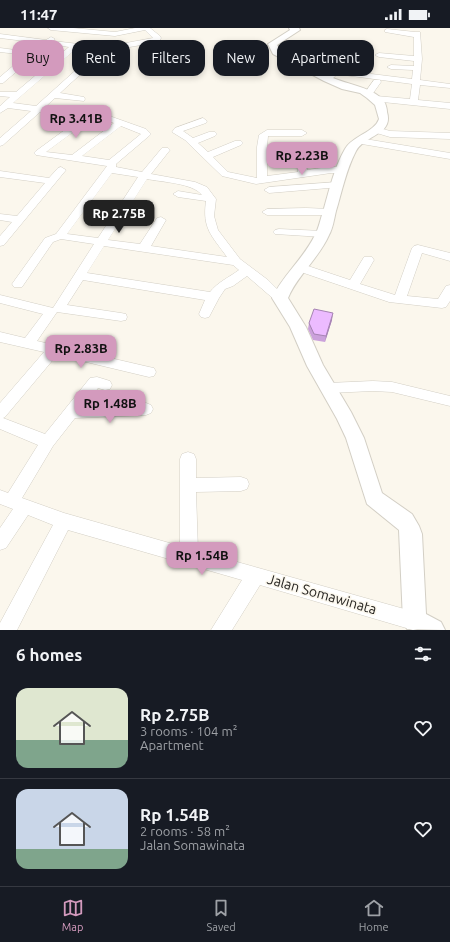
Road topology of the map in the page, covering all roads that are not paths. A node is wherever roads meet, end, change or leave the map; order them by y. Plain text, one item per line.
1 (51, 28) edge
2 (146, 28) edge
3 (293, 28) edge
4 (64, 29) junction
5 (387, 31) dead end
6 (0, 36) edge
7 (32, 40) edge
8 (50, 40) edge
9 (279, 40) edge
10 (277, 41) edge
11 (130, 44) edge
12 (72, 48) edge
13 (1, 52) edge
14 (277, 52) edge
15 (12, 53) edge
16 (379, 55) dead end
17 (418, 59) junction
18 (391, 67) dead end
19 (417, 68) junction
20 (12, 71) edge
21 (74, 76) edge
22 (322, 76) edge
23 (330, 76) edge
24 (374, 76) edge
25 (327, 79) junction
26 (0, 81) edge
27 (416, 81) junction
28 (377, 82) dead end
29 (450, 86) edge
30 (0, 94) edge
31 (17, 95) junction
32 (53, 95) junction
33 (372, 97) junction
34 (82, 99) dead end
35 (414, 102) junction
36 (450, 106) edge
37 (3, 108) edge
38 (38, 109) junction
39 (94, 113) junction
40 (203, 121) dead end
41 (121, 122) junction
42 (376, 130) junction
43 (302, 133) dead end
44 (212, 134) dead end
45 (450, 136) edge
46 (359, 141) junction
47 (192, 142) junction
48 (0, 143) edge
49 (238, 143) dead end
50 (164, 150) dead end
51 (300, 152) dead end
52 (206, 156) junction
53 (450, 156) edge
54 (73, 159) junction
55 (110, 166) junction
56 (61, 170) dead end
57 (336, 170) junction
58 (302, 171) junction
59 (1, 175) edge
60 (144, 175) junction
61 (262, 180) junction
62 (53, 181) junction
63 (337, 185) junction
64 (268, 190) dead end
65 (178, 194) dead end
66 (211, 199) junction
67 (267, 212) dead end
68 (330, 212) junction
69 (0, 217) edge
70 (20, 220) junction
71 (161, 220) dead end
72 (279, 232) dead end
73 (323, 234) junction
74 (60, 236) junction
75 (100, 242) junction
76 (0, 243) edge
77 (144, 249) junction
78 (450, 257) edge
79 (368, 260) dead end
80 (236, 262) junction
81 (302, 268) junction
82 (247, 270) junction
83 (80, 276) junction
84 (18, 284) dead end
85 (353, 286) junction
86 (450, 289) edge
87 (284, 290) junction
88 (213, 297) junction
89 (0, 299) edge
90 (399, 300) junction
91 (205, 314) dead end
92 (121, 317) dead end
93 (0, 337) edge
94 (28, 343) junction
95 (54, 349) junction
96 (149, 372) dead end
97 (105, 385) dead end
98 (329, 388) junction
99 (449, 401) edge
100 (146, 410) dead end
101 (73, 412) junction
102 (0, 414) edge
103 (0, 423) edge
104 (48, 442) junction
105 (188, 460) dead end
106 (241, 484) dead end
107 (189, 485) junction
108 (12, 502) edge
109 (64, 521) junction
110 (0, 542) edge
111 (189, 557) junction
112 (256, 575) junction
113 (424, 626) edge
114 (6, 630) edge
115 (221, 630) edge

1 - 4 street
2 - 4 street
2 - 11 street
3 - 9 street
4 - 8 street
5 - 17 street
6 - 7 street
10 - 14 street
12 - 31 street
13 - 15 street
16 - 17 street
17 - 19 street
18 - 19 street
19 - 27 street
20 - 26 street
21 - 32 street
22 - 25 street
23 - 25 street
24 - 27 street
25 - 33 street
27 - 29 street
27 - 35 street
28 - 33 street
30 - 31 street
31 - 37 street
32 - 34 street
32 - 38 street
33 - 35 street
33 - 42 street
35 - 36 street
37 - 38 street
38 - 39 street
38 - 48 street
39 - 41 street
39 - 54 street
40 - 47 street
41 - 54 street
41 - 55 street
42 - 45 street
42 - 46 street
43 - 61 street
44 - 47 street
46 - 53 street
46 - 57 street
47 - 52 street
49 - 52 street
50 - 60 street
51 - 58 street
52 - 61 street
54 - 55 street
55 - 60 street
55 - 74 street
56 - 62 street
57 - 58 street
57 - 63 street
58 - 61 street
59 - 62 street
60 - 66 street
60 - 75 street
62 - 70 street
63 - 64 street
63 - 68 street
65 - 66 street
66 - 80 street
67 - 68 street
68 - 73 street
69 - 70 street
70 - 76 street
71 - 77 street
72 - 73 street
73 - 81 street
74 - 75 street
74 - 84 street
75 - 77 street
75 - 83 street
77 - 80 street
78 - 90 street
79 - 85 street
80 - 82 street
81 - 85 street
81 - 87 street
82 - 87 street
82 - 88 street
83 - 88 street
83 - 92 street
85 - 90 street
86 - 90 street
87 - 98 street
88 - 91 street
89 - 94 street
93 - 94 street
94 - 95 street
95 - 96 street
95 - 102 street
97 - 101 street
98 - 99 street
98 - 113 street
100 - 101 street
101 - 104 street
103 - 104 street
104 - 108 street
105 - 107 street
106 - 107 street
107 - 111 street
108 - 109 street, Jalan Somawinata
108 - 110 street
109 - 111 street, Jalan Somawinata
109 - 114 street
111 - 112 street, Jalan Somawinata
112 - 113 street, Jalan Somawinata
112 - 115 street

